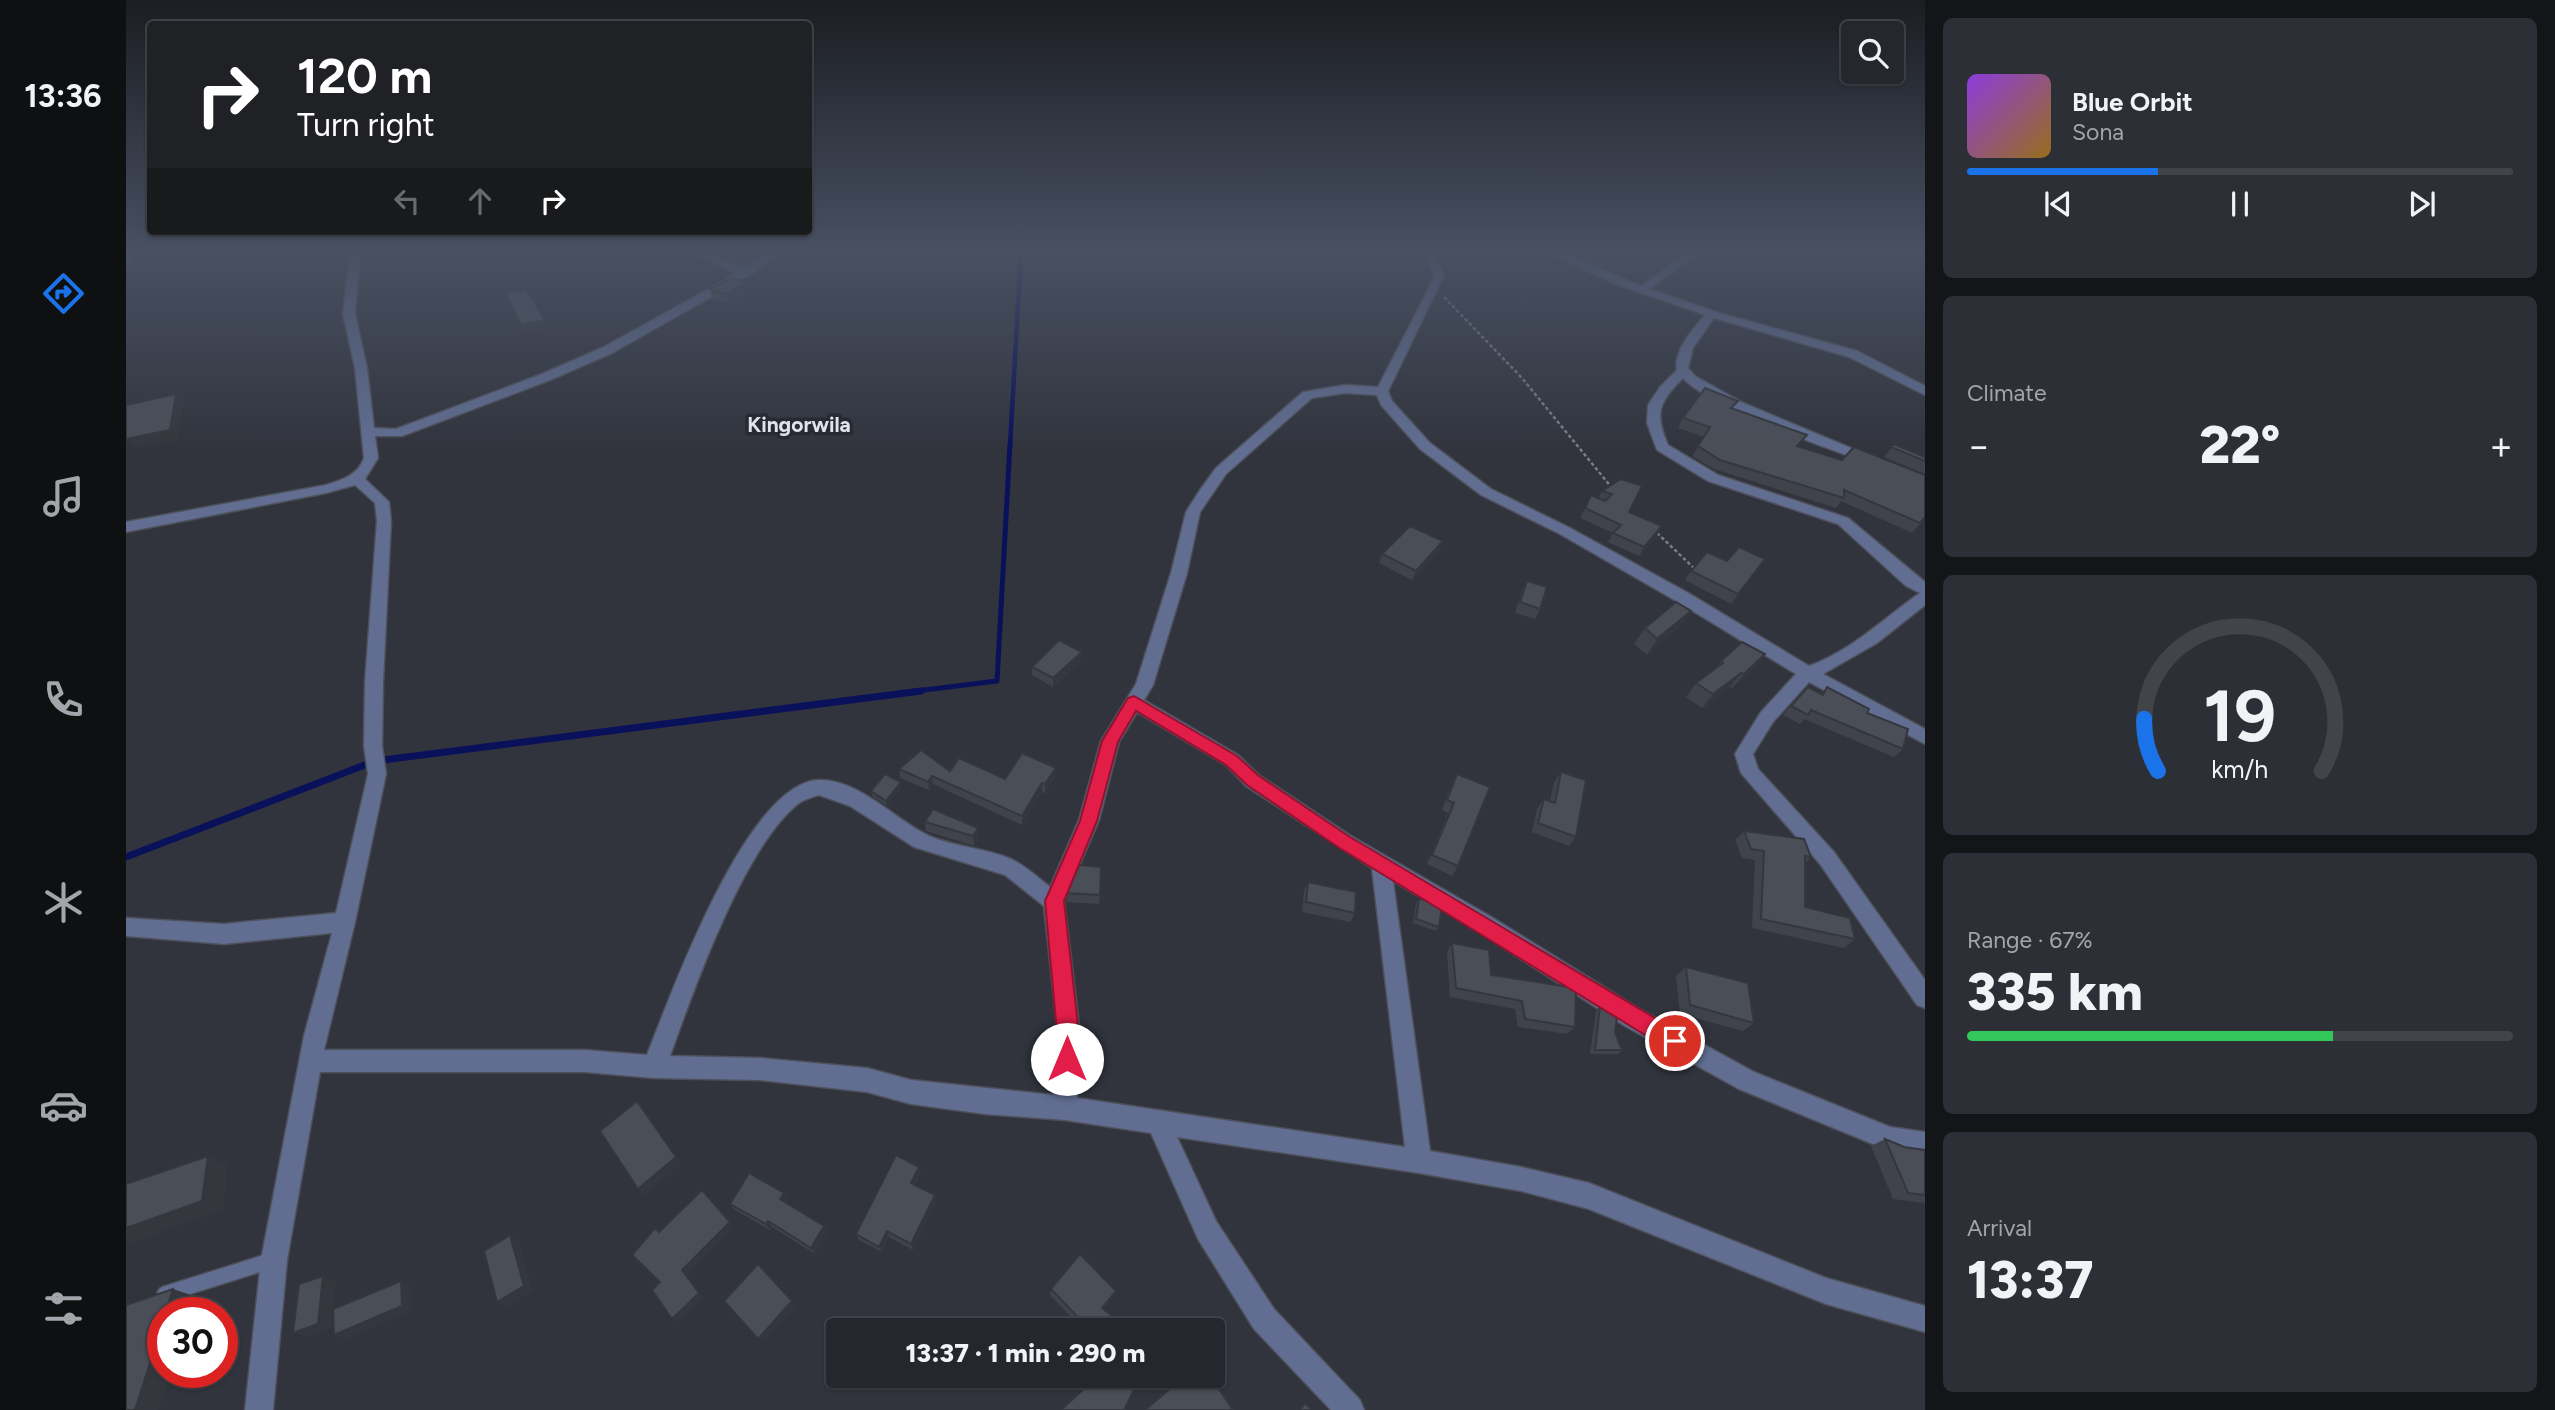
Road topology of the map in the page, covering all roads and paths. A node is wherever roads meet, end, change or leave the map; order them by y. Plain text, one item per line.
1 (350, 318) edge
2 (666, 318) edge
3 (1420, 318) edge
4 (1464, 318) edge
5 (1709, 318) edge
6 (1725, 318) edge
7 (1682, 372) junction
8 (1382, 391) junction
9 (1925, 391) edge
10 (368, 432) junction
11 (1880, 463) edge
12 (357, 479) junction
13 (1618, 495) edge
14 (126, 527) edge
15 (1653, 530) edge
16 (1700, 574) edge
17 (1925, 589) edge
18 (1925, 597) edge
19 (1807, 673) junction
20 (1134, 702) junction
21 (1925, 737) edge
22 (1381, 864) junction
23 (1054, 901) junction
24 (345, 922) junction
25 (126, 927) edge
26 (1925, 998) edge
27 (310, 1061) junction
28 (654, 1067) junction
29 (1065, 1108) junction
30 (1159, 1124) junction
31 (1925, 1144) edge
32 (1419, 1161) junction
33 (274, 1260) junction
34 (153, 1297) edge
35 (1925, 1318) edge
36 (259, 1410) edge
37 (1350, 1410) edge

1 - 10 street
2 - 10 street
3 - 8 street
4 - 13 path
5 - 7 street
6 - 9 street
7 - 11 street
7 - 17 street
8 - 19 street
8 - 20 street
10 - 12 street
12 - 14 street
12 - 24 street
15 - 16 path
18 - 19 street
19 - 21 street
19 - 26 street
20 - 22 street
20 - 23 street
22 - 31 street
22 - 32 street
23 - 28 street
23 - 29 street
24 - 25 street
24 - 27 street
27 - 28 street
27 - 33 street
28 - 29 street
29 - 30 street
30 - 32 street
30 - 37 street
32 - 35 street
33 - 34 lane
33 - 36 street

